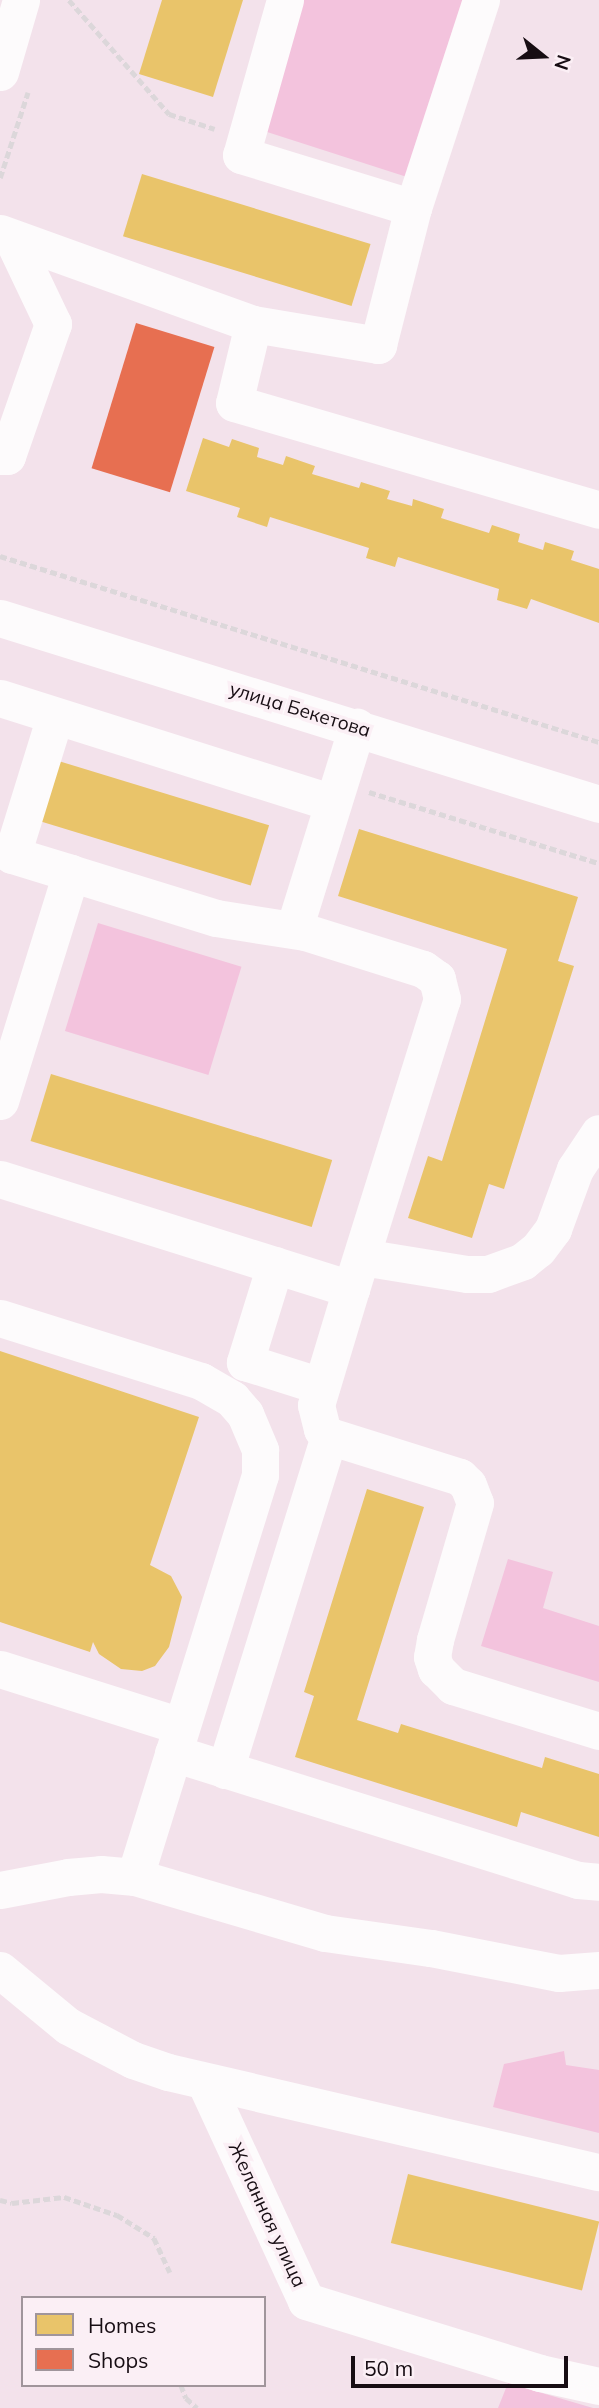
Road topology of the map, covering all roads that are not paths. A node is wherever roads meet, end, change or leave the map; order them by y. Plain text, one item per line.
1 (21, 0) edge
2 (285, 0) edge
3 (481, 0) edge
4 (0, 72) edge
5 (413, 208) junction
6 (7, 237) edge
7 (253, 324) junction
8 (0, 456) edge
9 (599, 510) edge
10 (0, 618) edge
11 (0, 698) edge
12 (55, 716) junction
13 (357, 727) junction
14 (337, 793) junction
15 (599, 804) edge
16 (71, 873) junction
17 (294, 929) junction
18 (0, 1101) edge
19 (599, 1133) edge
20 (0, 1179) edge
21 (275, 1265) junction
22 (356, 1273) junction
23 (0, 1318) edge
24 (245, 1362) junction
25 (201, 1381) junction
26 (321, 1386) junction
27 (329, 1436) junction
28 (0, 1670) edge
29 (599, 1731) edge
30 (177, 1740) junction
31 (225, 1770) junction
32 (135, 1877) junction
33 (599, 1882) edge
34 (0, 1890) edge
35 (0, 1970) edge
36 (599, 1970) edge
37 (205, 2082) junction
38 (599, 2172) edge
39 (599, 2386) edge

1 - 4 street
2 - 5 street
3 - 5 street
5 - 7 street
6 - 7 street
6 - 8 street
7 - 9 street
10 - 13 street, улица Бекетова
11 - 12 street
12 - 14 street
12 - 16 street
13 - 14 street
13 - 15 street, улица Бекетова
14 - 17 street
16 - 17 street
16 - 18 street
17 - 22 street
19 - 22 street
20 - 21 street
21 - 22 street
21 - 24 street
22 - 26 street
23 - 25 street
24 - 25 street
24 - 26 street
25 - 30 street
26 - 27 street
27 - 29 street
27 - 31 street
28 - 30 street
30 - 31 street
30 - 32 street
31 - 33 street
32 - 34 street
32 - 36 street
35 - 37 street
37 - 38 street
37 - 39 street, Желанная улица

